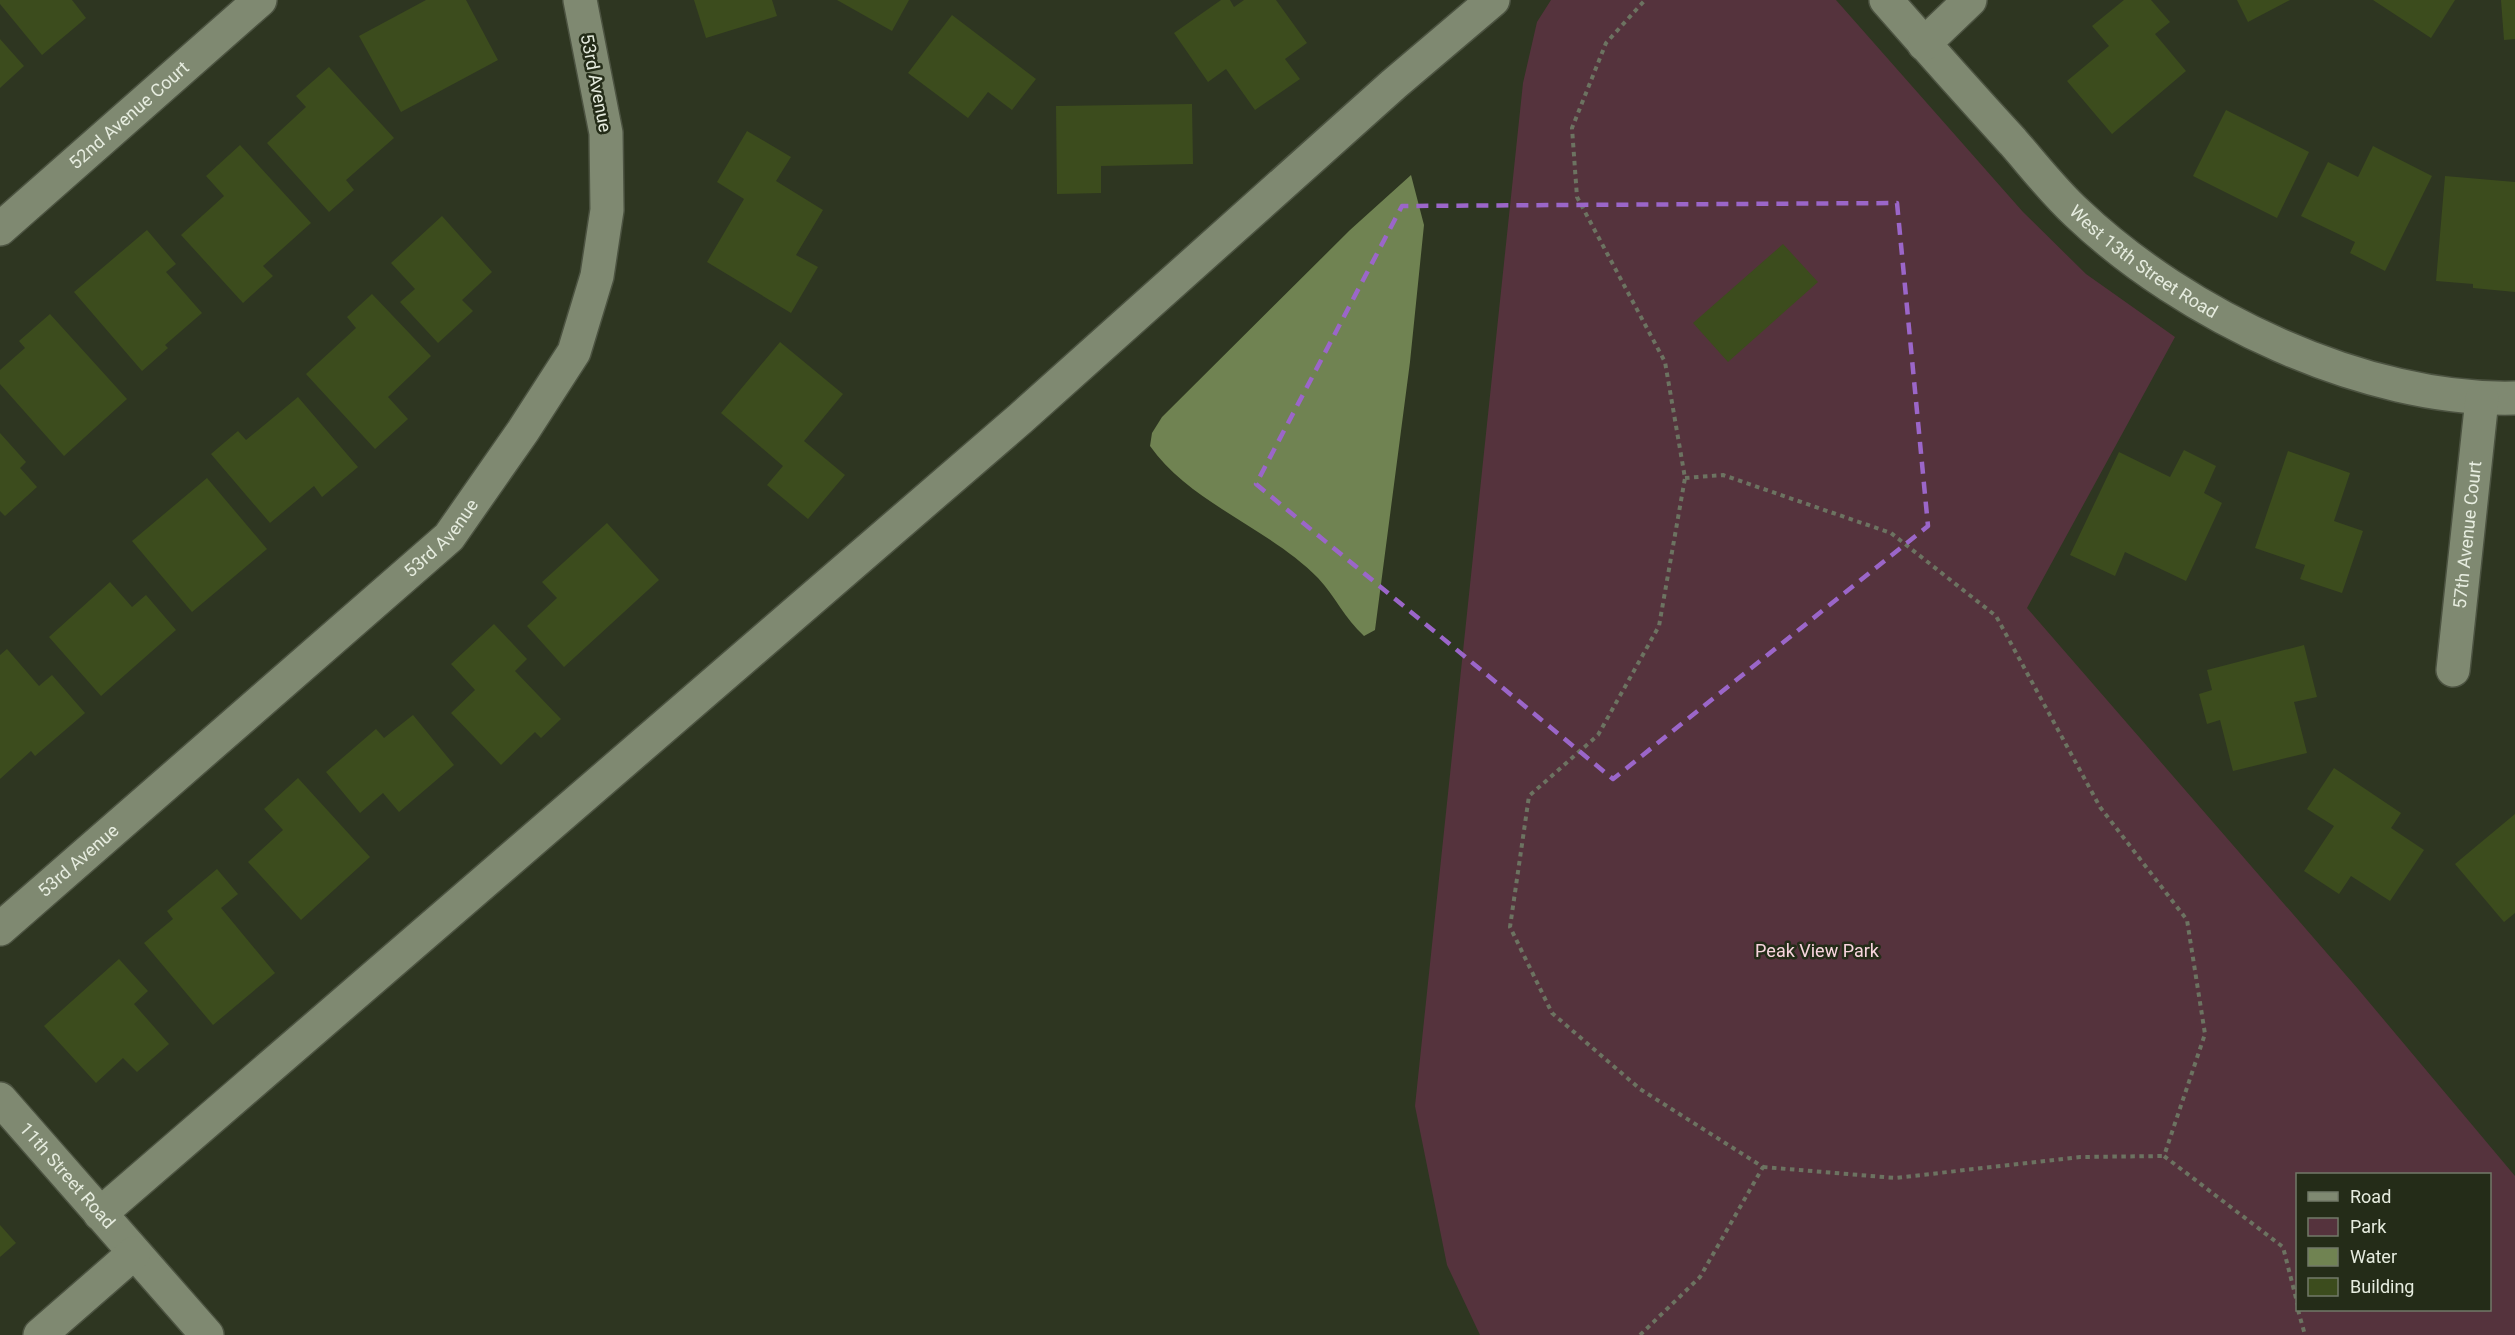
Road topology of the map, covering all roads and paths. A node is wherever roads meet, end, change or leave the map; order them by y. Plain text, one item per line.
1 (260, 0) edge
2 (580, 0) edge
3 (1493, 0) edge
4 (1645, 0) edge
5 (1886, 0) edge
6 (1970, 0) edge
7 (1924, 44) junction
8 (0, 229) edge
9 (2515, 398) edge
10 (2482, 399) junction
11 (1685, 478) junction
12 (2453, 670) dead end
13 (0, 929) edge
14 (0, 1099) edge
15 (2163, 1155) junction
16 (1763, 1167) junction
17 (100, 1214) junction
18 (134, 1253) junction
19 (2296, 1300) edge
20 (2299, 1311) edge
21 (40, 1335) edge
22 (207, 1335) edge
23 (1640, 1335) edge
24 (2305, 1335) edge

1 - 8 street, 52nd Avenue Court
2 - 13 street, 53rd Avenue
3 - 17 street
4 - 11 path
5 - 7 street, West 13th Street Road
6 - 7 street
7 - 10 street, West 13th Street Road
9 - 10 street, West 13th Street Road
10 - 12 street, 57th Avenue Court
11 - 15 path
11 - 16 path
14 - 17 street, 11th Street Road
15 - 16 path
15 - 19 path
16 - 23 path
17 - 18 street, 11th Street Road
18 - 21 street
18 - 22 street, 11th Street Road
20 - 24 path

